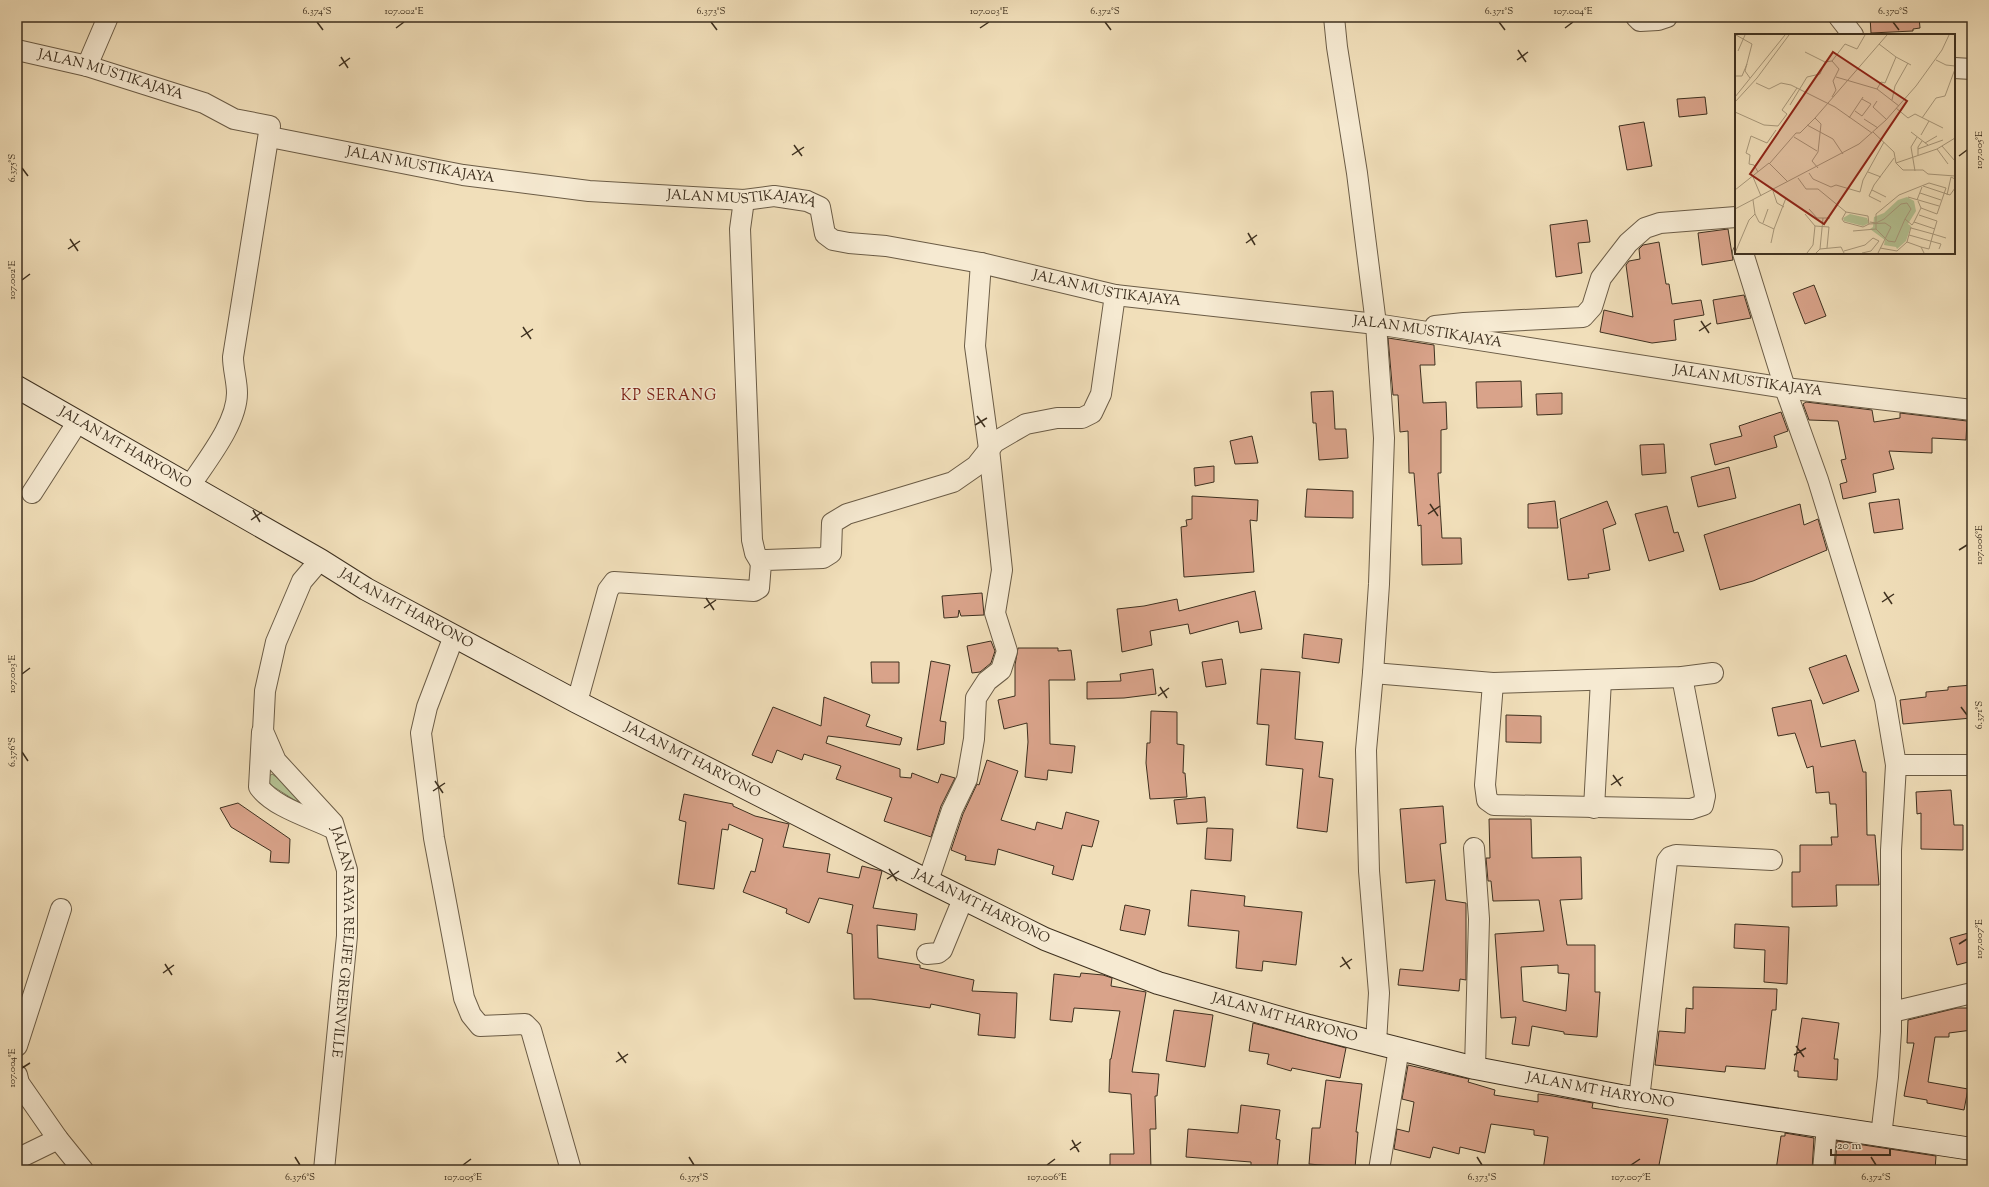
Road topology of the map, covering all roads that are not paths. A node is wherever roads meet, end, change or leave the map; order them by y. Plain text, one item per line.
1 (108, 17) edge
2 (1334, 17) edge
3 (1636, 17) edge
4 (1667, 17) edge
5 (1840, 17) edge
6 (1851, 34) edge
7 (17, 50) edge
8 (87, 66) junction
9 (1955, 68) edge
10 (1972, 69) edge
11 (270, 132) junction
12 (744, 200) junction
13 (1735, 222) edge
14 (1743, 254) edge
15 (981, 263) junction
16 (1115, 295) junction
17 (1376, 324) junction
18 (1412, 329) junction
19 (17, 387) edge
20 (1786, 388) junction
21 (1972, 410) edge
22 (77, 423) junction
23 (989, 449) junction
24 (190, 486) junction
25 (32, 493) dead end
26 (320, 560) junction
27 (761, 563) junction
28 (454, 636) junction
29 (1373, 673) junction
30 (1713, 673) dead end
31 (1682, 677) junction
32 (1601, 680) junction
33 (1494, 683) junction
34 (577, 702) junction
35 (263, 730) junction
36 (1896, 765) junction
37 (1972, 765) edge
38 (1594, 808) junction
39 (334, 828) junction
40 (1474, 848) dead end
41 (1772, 860) dead end
42 (928, 881) junction
43 (963, 899) junction
44 (61, 909) dead end
45 (926, 954) dead end
46 (1972, 993) edge
47 (1892, 1012) junction
48 (1376, 1043) junction
49 (17, 1046) edge
50 (1399, 1048) junction
51 (1475, 1068) junction
52 (17, 1075) edge
53 (1638, 1099) junction
54 (1828, 1127) junction
55 (1881, 1136) junction
56 (58, 1138) junction
57 (1972, 1149) edge
58 (17, 1159) edge
59 (83, 1170) edge
60 (324, 1170) edge
61 (572, 1170) edge
62 (1379, 1170) edge
63 (1823, 1170) edge

1 - 8 street
2 - 17 street
3 - 4 street
5 - 6 street
7 - 8 street, JALAN MUSTIKAJAYA
8 - 11 street, JALAN MUSTIKAJAYA
9 - 10 street
11 - 12 street, JALAN MUSTIKAJAYA
11 - 24 street
12 - 15 street, JALAN MUSTIKAJAYA
12 - 27 street
13 - 18 street
14 - 20 street
15 - 16 street, JALAN MUSTIKAJAYA
15 - 23 street
16 - 17 street, JALAN MUSTIKAJAYA
16 - 23 street
17 - 18 street, JALAN MUSTIKAJAYA
17 - 29 street
18 - 20 street, JALAN MUSTIKAJAYA
19 - 22 main road, JALAN MT HARYONO
20 - 21 street, JALAN MUSTIKAJAYA
20 - 36 street
22 - 24 main road, JALAN MT HARYONO
22 - 25 street
23 - 27 street
23 - 42 street
24 - 26 main road, JALAN MT HARYONO
26 - 28 main road, JALAN MT HARYONO
26 - 35 street, JALAN RAYA RELIFE GREENVILLE
27 - 34 street
28 - 34 main road, JALAN MT HARYONO
28 - 61 street
29 - 33 street
29 - 48 street
30 - 31 street
31 - 32 street
31 - 38 street
32 - 33 street
32 - 38 street
33 - 38 street
34 - 42 main road, JALAN MT HARYONO
35 - 39 street, JALAN RAYA RELIFE GREENVILLE
35 - 39 street
36 - 37 street
36 - 47 street
39 - 60 street, JALAN RAYA RELIFE GREENVILLE
40 - 51 street
41 - 53 street
42 - 43 main road, JALAN MT HARYONO
43 - 45 street
43 - 48 main road, JALAN MT HARYONO
44 - 49 street
46 - 47 street
47 - 55 street
48 - 50 main road, JALAN MT HARYONO
50 - 51 main road, JALAN MT HARYONO
50 - 62 street
51 - 53 main road, JALAN MT HARYONO
52 - 56 street
53 - 54 main road, JALAN MT HARYONO
54 - 55 main road, JALAN MT HARYONO
54 - 63 street
55 - 57 main road, JALAN MT HARYONO
56 - 58 street
56 - 59 street

